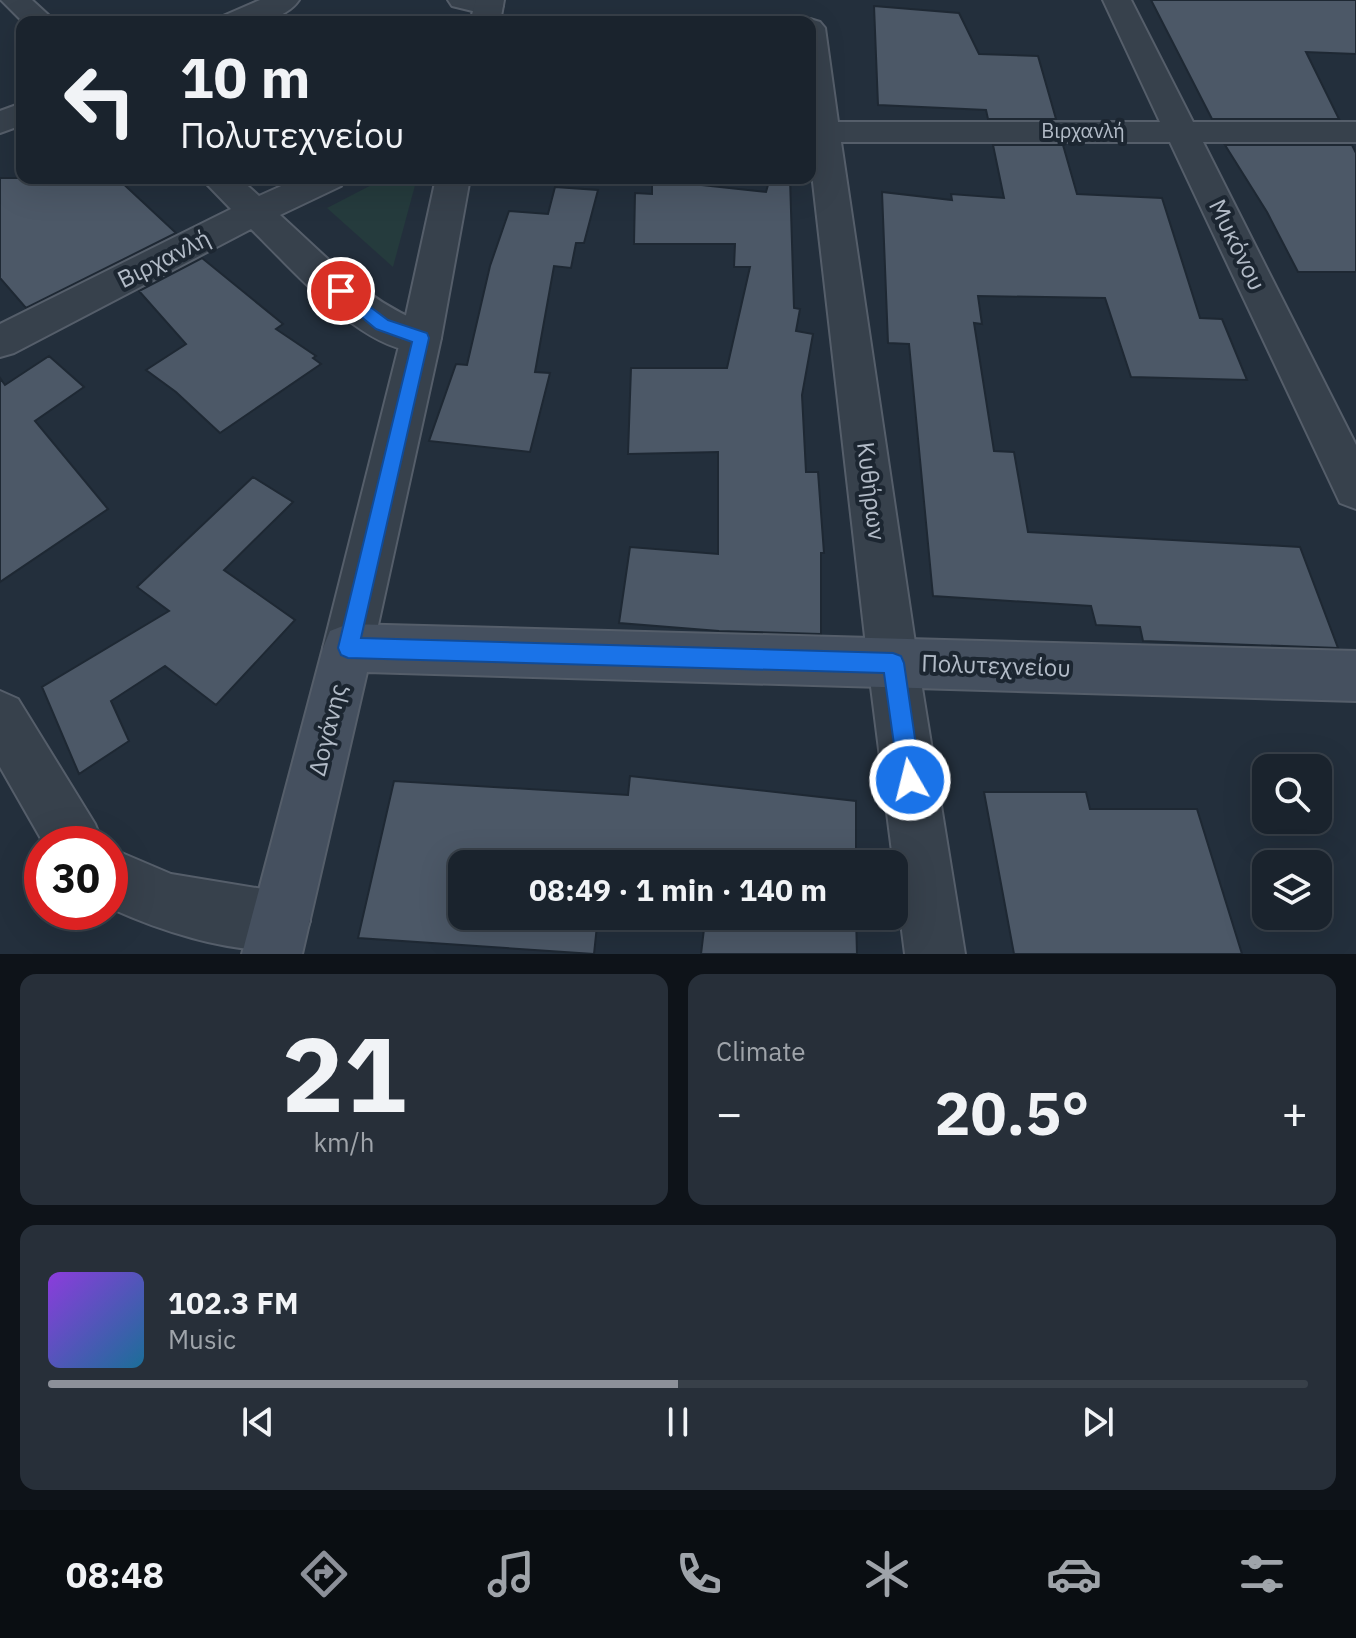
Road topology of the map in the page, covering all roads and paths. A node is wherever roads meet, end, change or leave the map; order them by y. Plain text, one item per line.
1 (15, 0) edge
2 (285, 0) edge
3 (1117, 0) edge
4 (34, 16) edge
5 (247, 16) edge
6 (1181, 131) junction
7 (817, 132) edge
8 (1356, 132) edge
9 (225, 184) edge
10 (316, 184) edge
11 (452, 184) edge
12 (255, 212) junction
13 (421, 338) junction
14 (0, 342) edge
15 (1356, 490) edge
16 (348, 648) junction
17 (893, 663) junction
18 (1356, 676) edge
19 (0, 717) edge
20 (64, 826) edge
21 (128, 887) edge
22 (276, 937) edge
23 (935, 954) edge

1 - 4 street
2 - 5 street
3 - 6 street, Μυκόνου
6 - 7 street, Βιρχανλή
6 - 8 street, Βιρχανλή
6 - 15 street, Μυκόνου
7 - 17 street, Κυθήρων
9 - 12 street
10 - 12 street, Βιρχανλή
11 - 13 street, Δογάνης
12 - 13 street
12 - 14 street, Βιρχανλή
13 - 16 street, Δογάνης
16 - 17 main road, Πολυτεχνείου
16 - 22 main road, Δογάνης
17 - 18 main road, Πολυτεχνείου
17 - 23 street, Κυθήρων
19 - 20 street
21 - 22 street

